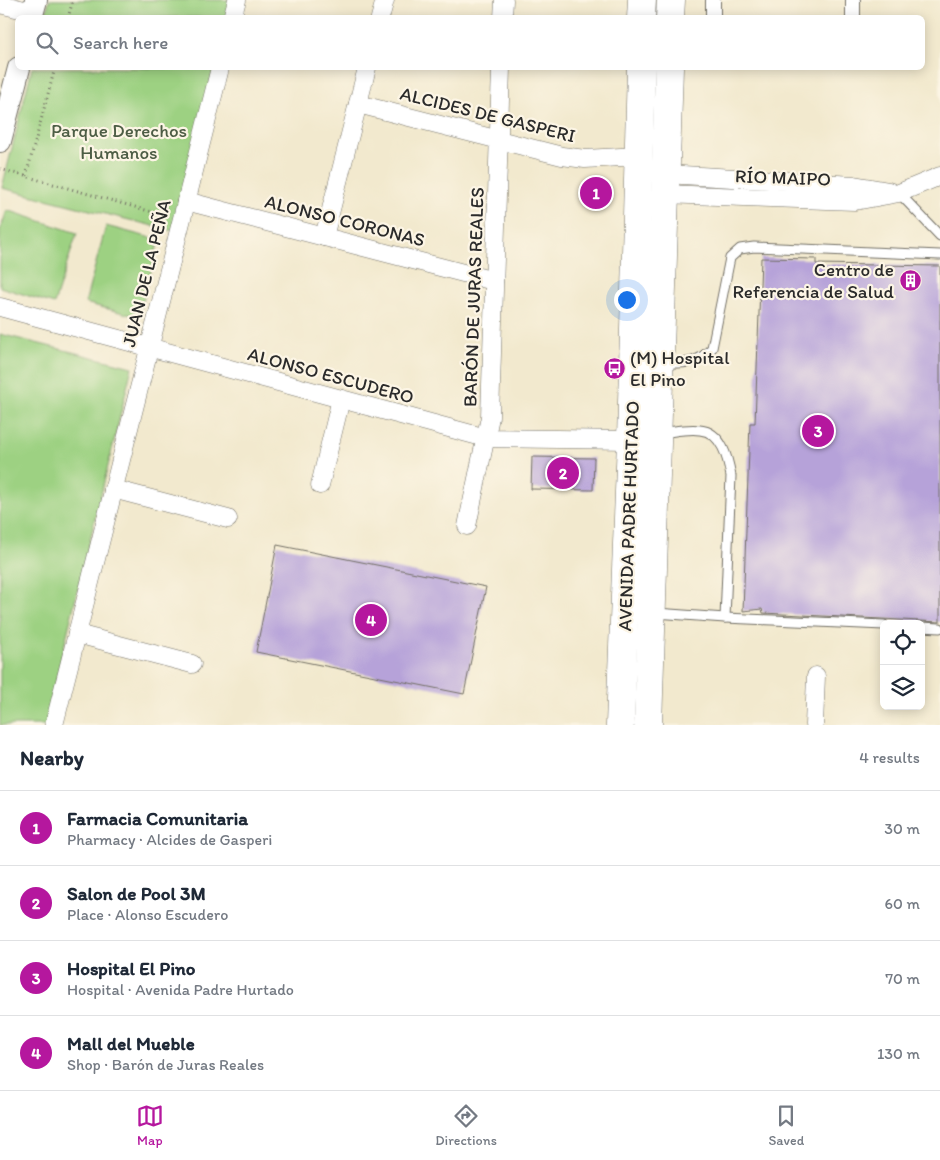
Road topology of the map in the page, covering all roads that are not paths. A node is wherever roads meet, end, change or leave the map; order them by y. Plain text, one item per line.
1 (237, 0) edge
2 (385, 0) edge
3 (504, 0) edge
4 (642, 0) edge
5 (671, 0) edge
6 (714, 0) edge
7 (853, 0) edge
8 (0, 4) edge
9 (33, 10) edge
10 (233, 15) edge
11 (381, 15) edge
12 (503, 15) edge
13 (642, 15) edge
14 (670, 15) edge
15 (713, 15) edge
16 (852, 15) edge
17 (18, 70) edge
18 (219, 70) edge
19 (366, 70) edge
20 (502, 70) edge
21 (641, 70) edge
22 (669, 70) edge
23 (358, 104) junction
24 (499, 140) junction
25 (0, 141) edge
26 (639, 156) junction
27 (940, 176) edge
28 (665, 184) junction
29 (899, 193) junction
30 (186, 201) junction
31 (940, 236) edge
32 (324, 237) junction
33 (940, 255) edge
34 (494, 281) junction
35 (0, 307) edge
36 (149, 348) junction
37 (659, 363) junction
38 (341, 399) junction
39 (657, 433) junction
40 (486, 438) junction
41 (631, 440) junction
42 (320, 485) dead end
43 (113, 489) junction
44 (228, 519) dead end
45 (468, 526) dead end
46 (639, 610) junction
47 (726, 618) junction
48 (880, 626) edge
49 (925, 627) edge
50 (940, 628) edge
51 (77, 634) junction
52 (192, 664) dead end
53 (816, 676) dead end
54 (54, 725) edge
55 (620, 725) edge
56 (648, 725) edge
57 (814, 725) edge

1 - 10 street
2 - 11 street
3 - 12 street
4 - 13 main road
5 - 14 main road
6 - 15 street
7 - 16 street
8 - 9 street
17 - 25 street
18 - 30 street, JUAN DE LA PEÑA
19 - 23 street
20 - 24 street, BARÓN DE JURAS REALES
21 - 26 main road, AVENIDA PADRE HURTADO
22 - 28 main road, AVENIDA PADRE HURTADO
23 - 24 street, ALCIDES DE GASPERI
23 - 32 street
24 - 26 street, ALCIDES DE GASPERI
24 - 34 street, BARÓN DE JURAS REALES
26 - 41 main road, AVENIDA PADRE HURTADO
27 - 29 street, RÍO MAIPO
28 - 29 street, RÍO MAIPO
28 - 37 main road, AVENIDA PADRE HURTADO
29 - 31 lane
30 - 32 street, ALONSO CORONAS
30 - 36 street, JUAN DE LA PEÑA
32 - 34 street, ALONSO CORONAS
33 - 37 lane
34 - 40 street, BARÓN DE JURAS REALES
35 - 36 street, ALONSO ESCUDERO
36 - 38 street, ALONSO ESCUDERO
36 - 43 street, JUAN DE LA PEÑA
37 - 39 main road, AVENIDA PADRE HURTADO
38 - 40 street, ALONSO ESCUDERO
38 - 42 street
39 - 41 street, ALONSO ESCUDERO
39 - 46 main road, AVENIDA PADRE HURTADO
39 - 47 lane
40 - 41 street, ALONSO ESCUDERO
40 - 45 street, BARÓN DE JURAS REALES
41 - 46 main road, AVENIDA PADRE HURTADO
43 - 44 street
43 - 51 street, JUAN DE LA PEÑA
46 - 47 lane
46 - 55 main road, AVENIDA PADRE HURTADO
46 - 56 main road, AVENIDA PADRE HURTADO
47 - 48 lane
49 - 50 lane
51 - 52 street
51 - 54 street, JUAN DE LA PEÑA
53 - 57 street

